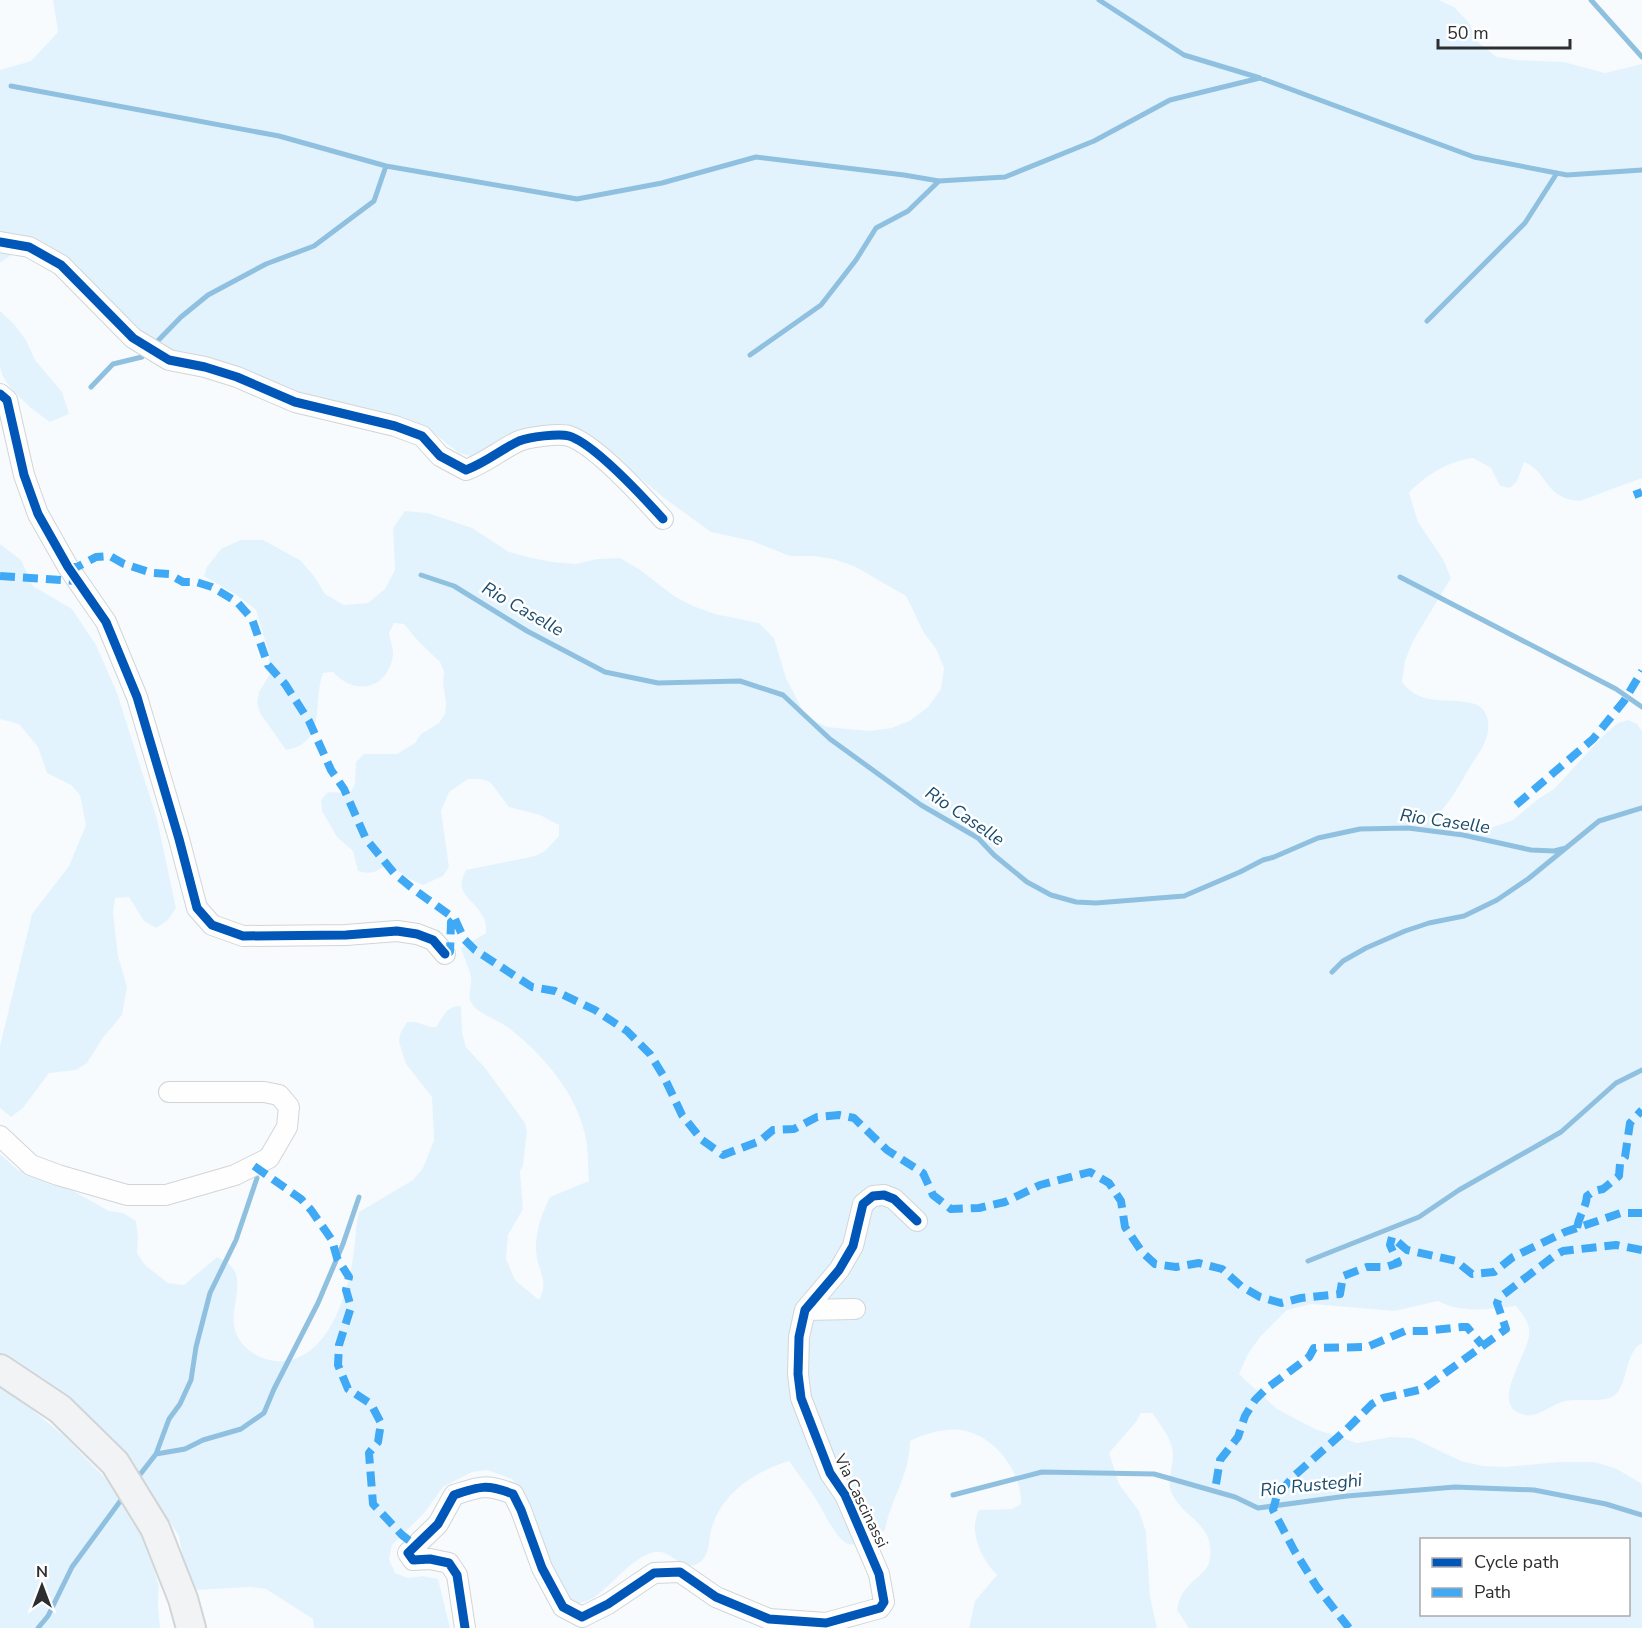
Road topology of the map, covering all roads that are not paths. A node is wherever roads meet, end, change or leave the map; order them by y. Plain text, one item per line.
1 (0, 242) edge
2 (0, 394) edge
3 (663, 519) dead end
4 (445, 954) dead end
5 (169, 1092) dead end
6 (0, 1136) edge
7 (917, 1221) dead end
8 (855, 1309) dead end
9 (805, 1310) junction
10 (0, 1369) edge
11 (191, 1628) edge
12 (465, 1628) edge

1 - 3 street
2 - 4 street
5 - 6 street
7 - 9 street, Via Cascinassi
8 - 9 street
9 - 12 street, Via Cascinassi
10 - 11 street

